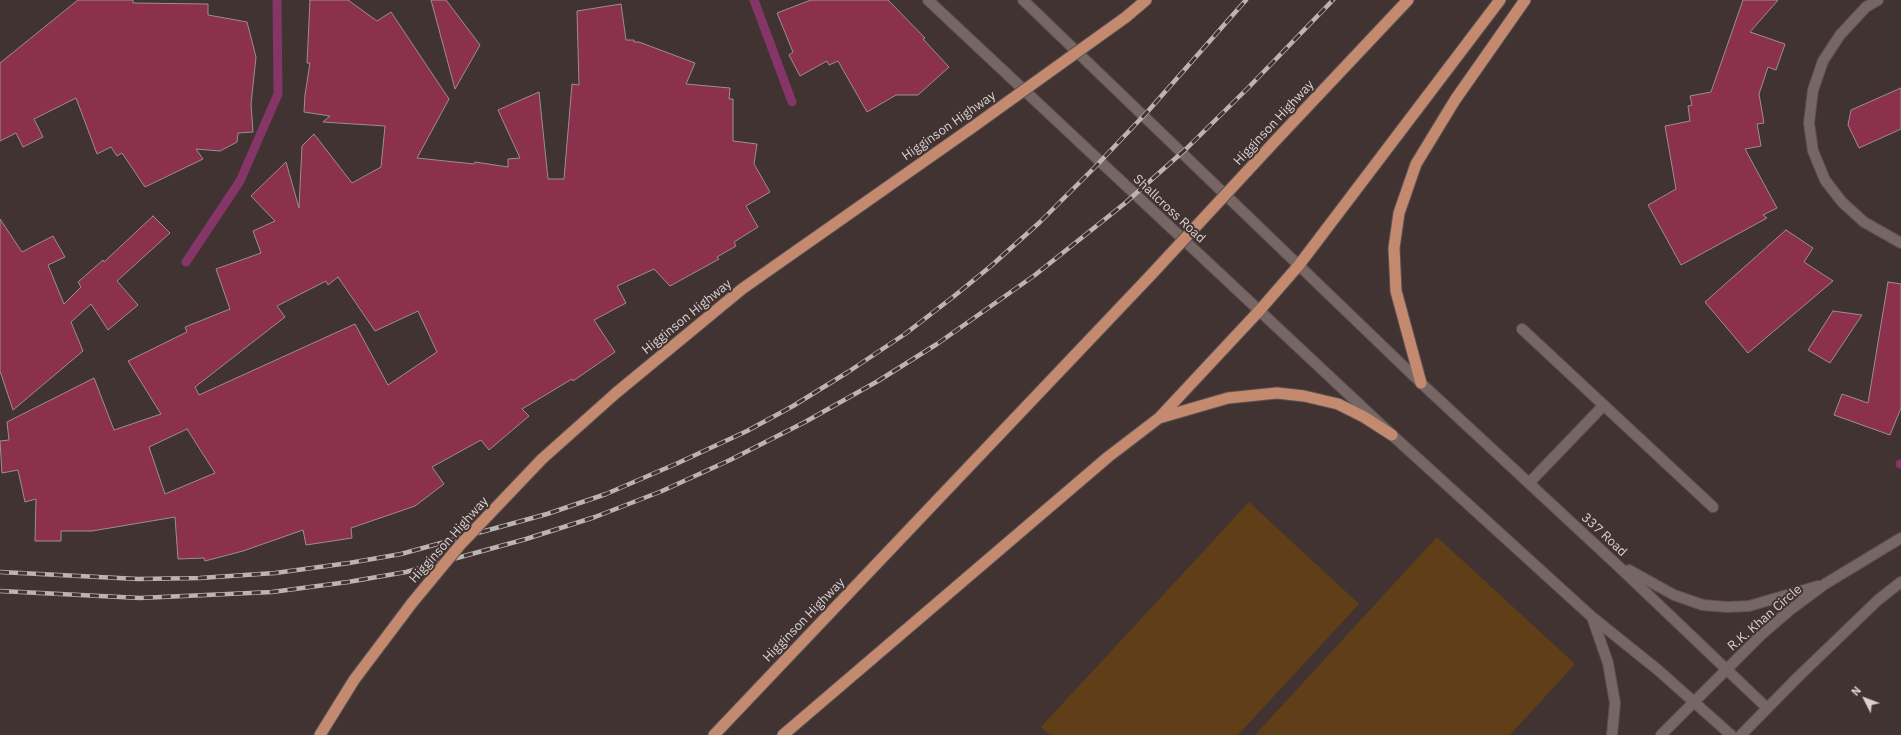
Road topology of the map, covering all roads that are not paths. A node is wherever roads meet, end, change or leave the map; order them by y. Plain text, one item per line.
1 (928, 0) edge
2 (1023, 0) edge
3 (1146, 0) edge
4 (1408, 0) edge
5 (1500, 0) edge
6 (1525, 0) edge
7 (1878, 0) edge
8 (1901, 242) edge
9 (1298, 265) junction
10 (1259, 311) junction
11 (1522, 329) dead end
12 (1421, 383) junction
13 (1604, 405) junction
14 (1160, 418) junction
15 (1392, 435) junction
16 (1529, 483) junction
17 (1714, 507) dead end
18 (1901, 538) edge
19 (1616, 564) junction
20 (1901, 582) edge
21 (1825, 584) junction
22 (1592, 617) junction
23 (1726, 670) junction
24 (1694, 701) junction
25 (1767, 708) junction
26 (320, 735) edge
27 (714, 735) edge
28 (783, 735) edge
29 (1612, 735) edge
30 (1661, 735) edge
31 (1731, 735) edge
32 (1741, 735) edge

1 - 10 street, Shallcross Road
2 - 9 street
3 - 26 highway, Higginson Highway, bridge
4 - 27 highway, Higginson Highway, bridge
5 - 9 highway
6 - 12 highway
7 - 8 street
9 - 10 highway
9 - 12 street
10 - 14 highway
10 - 15 street, Shallcross Road
11 - 13 street
12 - 16 street, 337 Road
13 - 16 street
13 - 17 street
14 - 15 highway
14 - 28 highway
15 - 22 street
16 - 19 street, 337 Road
18 - 21 street, R.K. Khan Circle
19 - 21 street
19 - 23 street, 337 Road
20 - 25 street
21 - 23 street, R.K. Khan Circle
22 - 24 street
22 - 29 street
23 - 24 street, R.K. Khan Circle
23 - 25 street, 337 Road
24 - 30 street, R.K. Khan Circle
24 - 31 street
25 - 32 street

